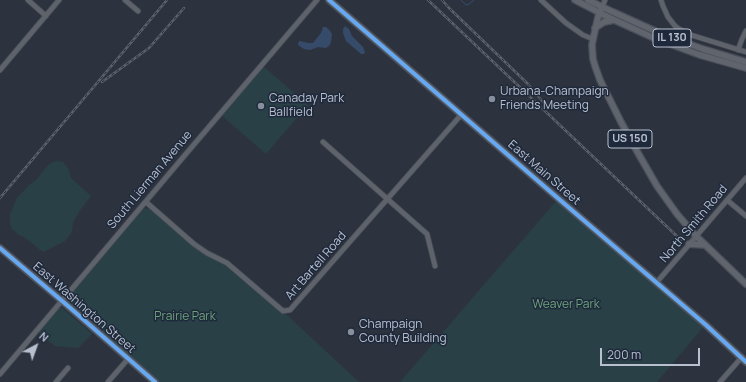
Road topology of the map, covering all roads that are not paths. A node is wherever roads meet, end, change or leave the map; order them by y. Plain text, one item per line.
1 (28, 0) edge
2 (59, 0) edge
3 (125, 0) edge
4 (317, 0) edge
5 (329, 0) edge
6 (541, 0) edge
7 (575, 0) edge
8 (590, 0) edge
9 (604, 0) edge
10 (662, 0) edge
11 (602, 7) junction
12 (138, 10) dead end
13 (599, 13) junction
14 (46, 16) junction
15 (615, 20) junction
16 (595, 28) junction
17 (746, 31) edge
18 (593, 39) junction
19 (738, 50) junction
20 (746, 52) edge
21 (746, 62) edge
22 (746, 68) edge
23 (0, 70) edge
24 (461, 115) junction
25 (323, 142) dead end
26 (746, 178) edge
27 (388, 199) junction
28 (727, 200) junction
29 (146, 202) junction
30 (746, 216) edge
31 (696, 236) junction
32 (689, 244) junction
33 (705, 245) junction
34 (0, 248) edge
35 (0, 252) edge
36 (435, 266) dead end
37 (657, 282) junction
38 (746, 284) edge
39 (61, 303) junction
40 (742, 357) junction
41 (127, 359) junction
42 (746, 362) edge
43 (68, 368) dead end
44 (0, 374) edge
45 (56, 382) edge
46 (108, 382) edge
47 (152, 382) edge
48 (155, 382) edge
49 (720, 382) edge

1 - 14 street
2 - 14 street
3 - 12 street
4 - 29 street, South Lierman Avenue
5 - 24 main road, East Main Street
6 - 18 street
7 - 13 main road
8 - 11 main road
9 - 11 street
10 - 19 street
11 - 13 main road, US 150
11 - 21 main road, IL 130
13 - 15 main road
13 - 16 main road, US 150
14 - 23 street
15 - 16 main road
15 - 22 main road, IL 130
16 - 18 main road, US 150
17 - 19 street
18 - 31 main road, US 150
19 - 20 street
24 - 27 street, Art Bartell Road
24 - 37 main road, East Main Street
25 - 27 street
26 - 28 street, North Smith Road
27 - 29 street, Art Bartell Road
27 - 36 street
28 - 30 street
28 - 31 street, North Smith Road
29 - 39 street, South Lierman Avenue
31 - 32 street, North Smith Road
31 - 33 main road, US 150
32 - 33 main road
32 - 37 street, North Smith Road
33 - 38 main road, US 150
34 - 39 main road, East Washington Street
35 - 39 main road, East Washington Street
37 - 40 main road, East Main Street
39 - 41 main road, East Washington Street
39 - 44 street, South Lierman Avenue
40 - 42 main road, East Main Street
40 - 49 street
41 - 46 street
41 - 47 main road, East Washington Street
41 - 48 main road, East Washington Street
43 - 45 street

